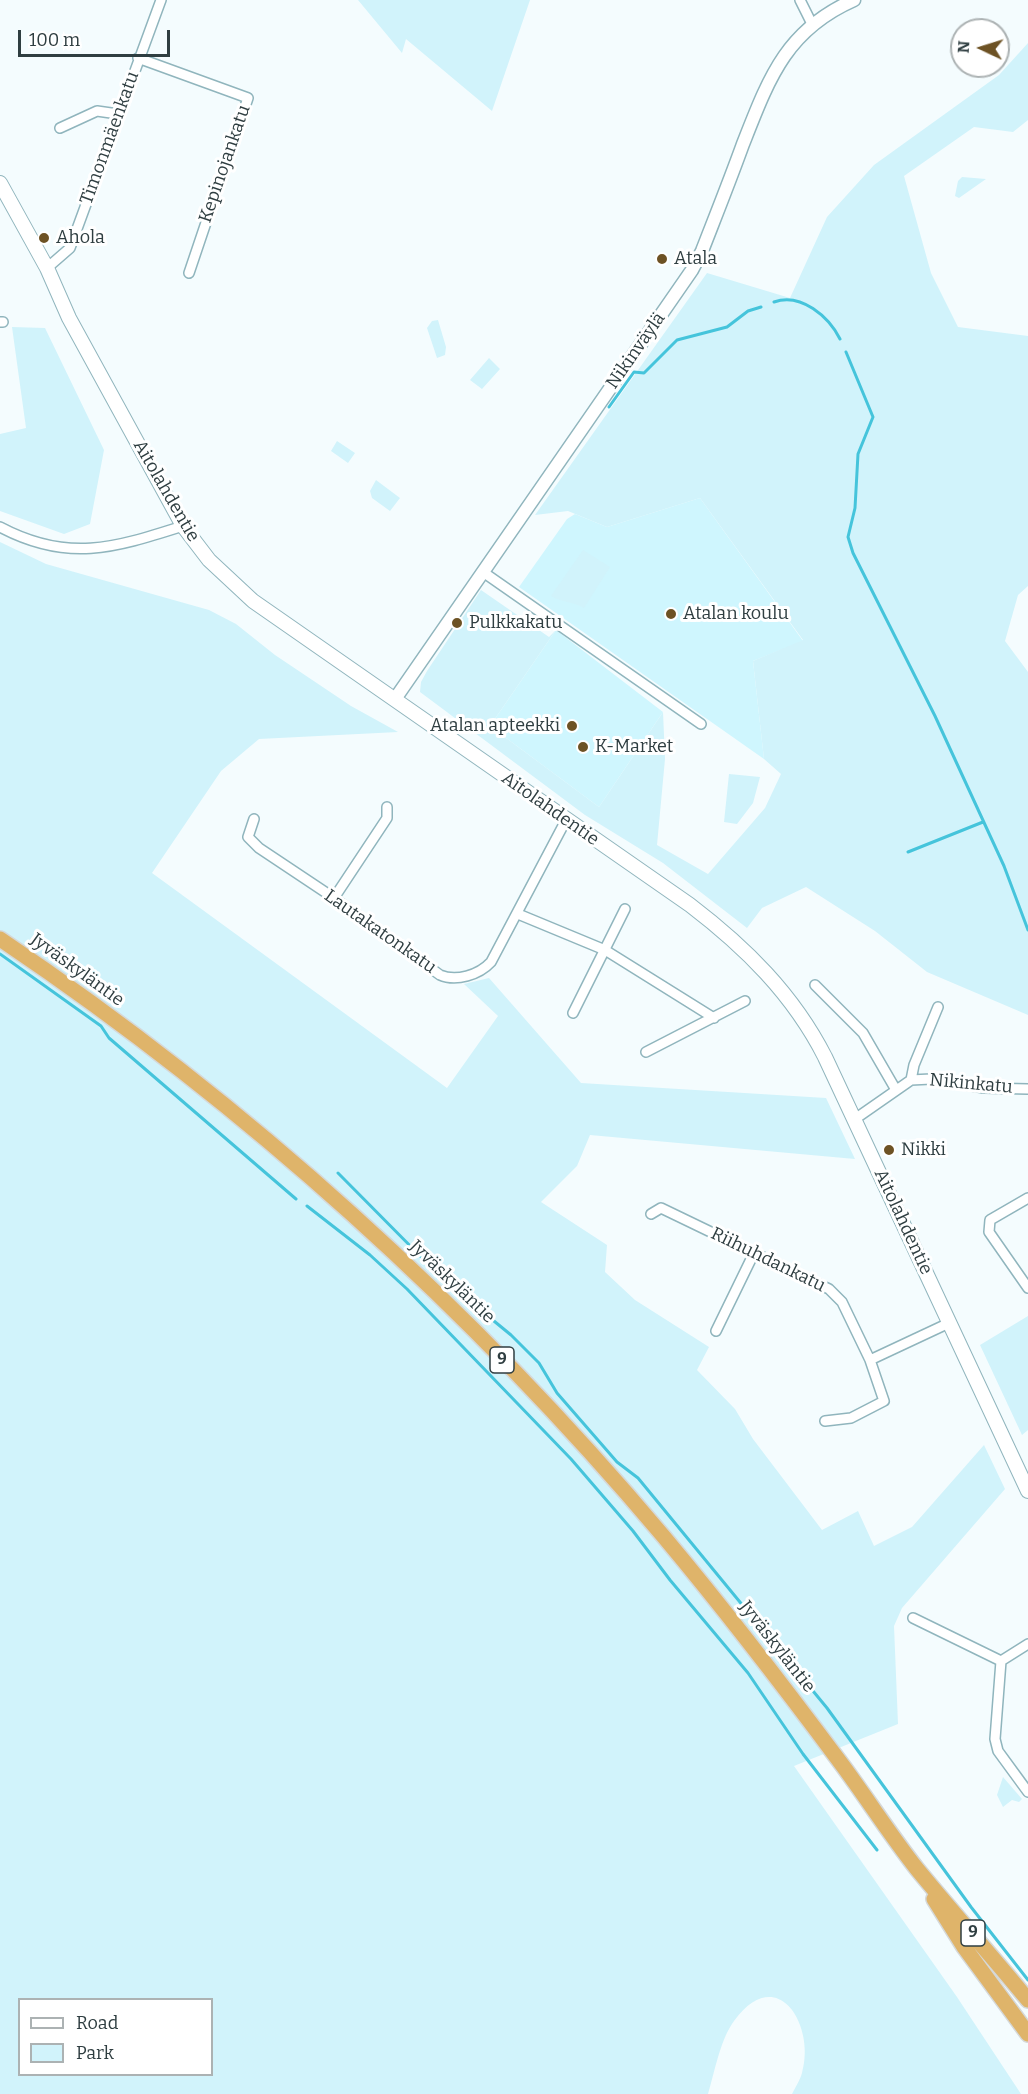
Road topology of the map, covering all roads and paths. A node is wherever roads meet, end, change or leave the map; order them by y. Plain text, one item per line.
1 (161, 0) edge
2 (800, 0) edge
3 (854, 0) edge
4 (812, 24) junction
5 (138, 58) junction
6 (118, 114) junction
7 (60, 128) dead end
8 (0, 183) edge
9 (46, 268) junction
10 (189, 273) dead end
11 (183, 526) junction
12 (0, 527) edge
13 (483, 572) junction
14 (395, 699) junction
15 (701, 724) dead end
16 (387, 807) dead end
17 (254, 819) dead end
18 (566, 820) junction
19 (334, 898) junction
20 (625, 909) dead end
21 (518, 914) junction
22 (0, 939) edge
23 (605, 950) junction
24 (815, 985) dead end
25 (745, 1001) dead end
26 (938, 1007) dead end
27 (573, 1013) dead end
28 (714, 1018) junction
29 (646, 1052) dead end
30 (911, 1080) junction
31 (896, 1090) junction
32 (1028, 1091) edge
33 (855, 1119) junction
34 (1028, 1198) edge
35 (651, 1214) dead end
36 (754, 1253) junction
37 (1028, 1288) edge
38 (949, 1323) junction
39 (716, 1331) dead end
40 (870, 1360) junction
41 (825, 1421) dead end
42 (1028, 1491) edge
43 (913, 1618) dead end
44 (1028, 1644) edge
45 (1001, 1661) junction
46 (1028, 1792) edge
47 (916, 1868) junction
48 (1028, 2000) edge
49 (1028, 2034) edge

1 - 5 street, Timonmäenkatu
2 - 4 street
3 - 4 street, Nikinväylä
4 - 13 street, Nikinväylä
5 - 6 street, Timonmäenkatu
5 - 10 street, Kepinojankatu
6 - 7 street
6 - 9 street, Timonmäenkatu
8 - 9 main road, Aitolahdentie
9 - 11 main road, Aitolahdentie
11 - 12 street
11 - 14 main road, Aitolahdentie
13 - 14 street, Nikinväylä
13 - 15 street
14 - 18 main road, Aitolahdentie
16 - 19 street
17 - 19 street, Lautakatonkatu
18 - 21 street, Lautakatonkatu
18 - 33 main road, Aitolahdentie
19 - 21 street, Lautakatonkatu
20 - 23 street
21 - 23 street
22 - 47 highway, Jyväskyläntie / 9
23 - 27 street
23 - 28 street
24 - 31 street
25 - 28 street
26 - 30 street
28 - 29 street
30 - 31 street, Nikinkatu
30 - 32 street, Nikinkatu
31 - 33 street, Nikinkatu
33 - 38 main road, Aitolahdentie
34 - 37 street
35 - 36 street, Riihuhdankatu
36 - 39 street
36 - 40 street, Riihuhdankatu
38 - 40 street
38 - 42 main road, Aitolahdentie
40 - 41 street, Riihuhdankatu
43 - 45 street
44 - 45 street
45 - 46 street
47 - 48 highway, 9
47 - 49 highway, 9

